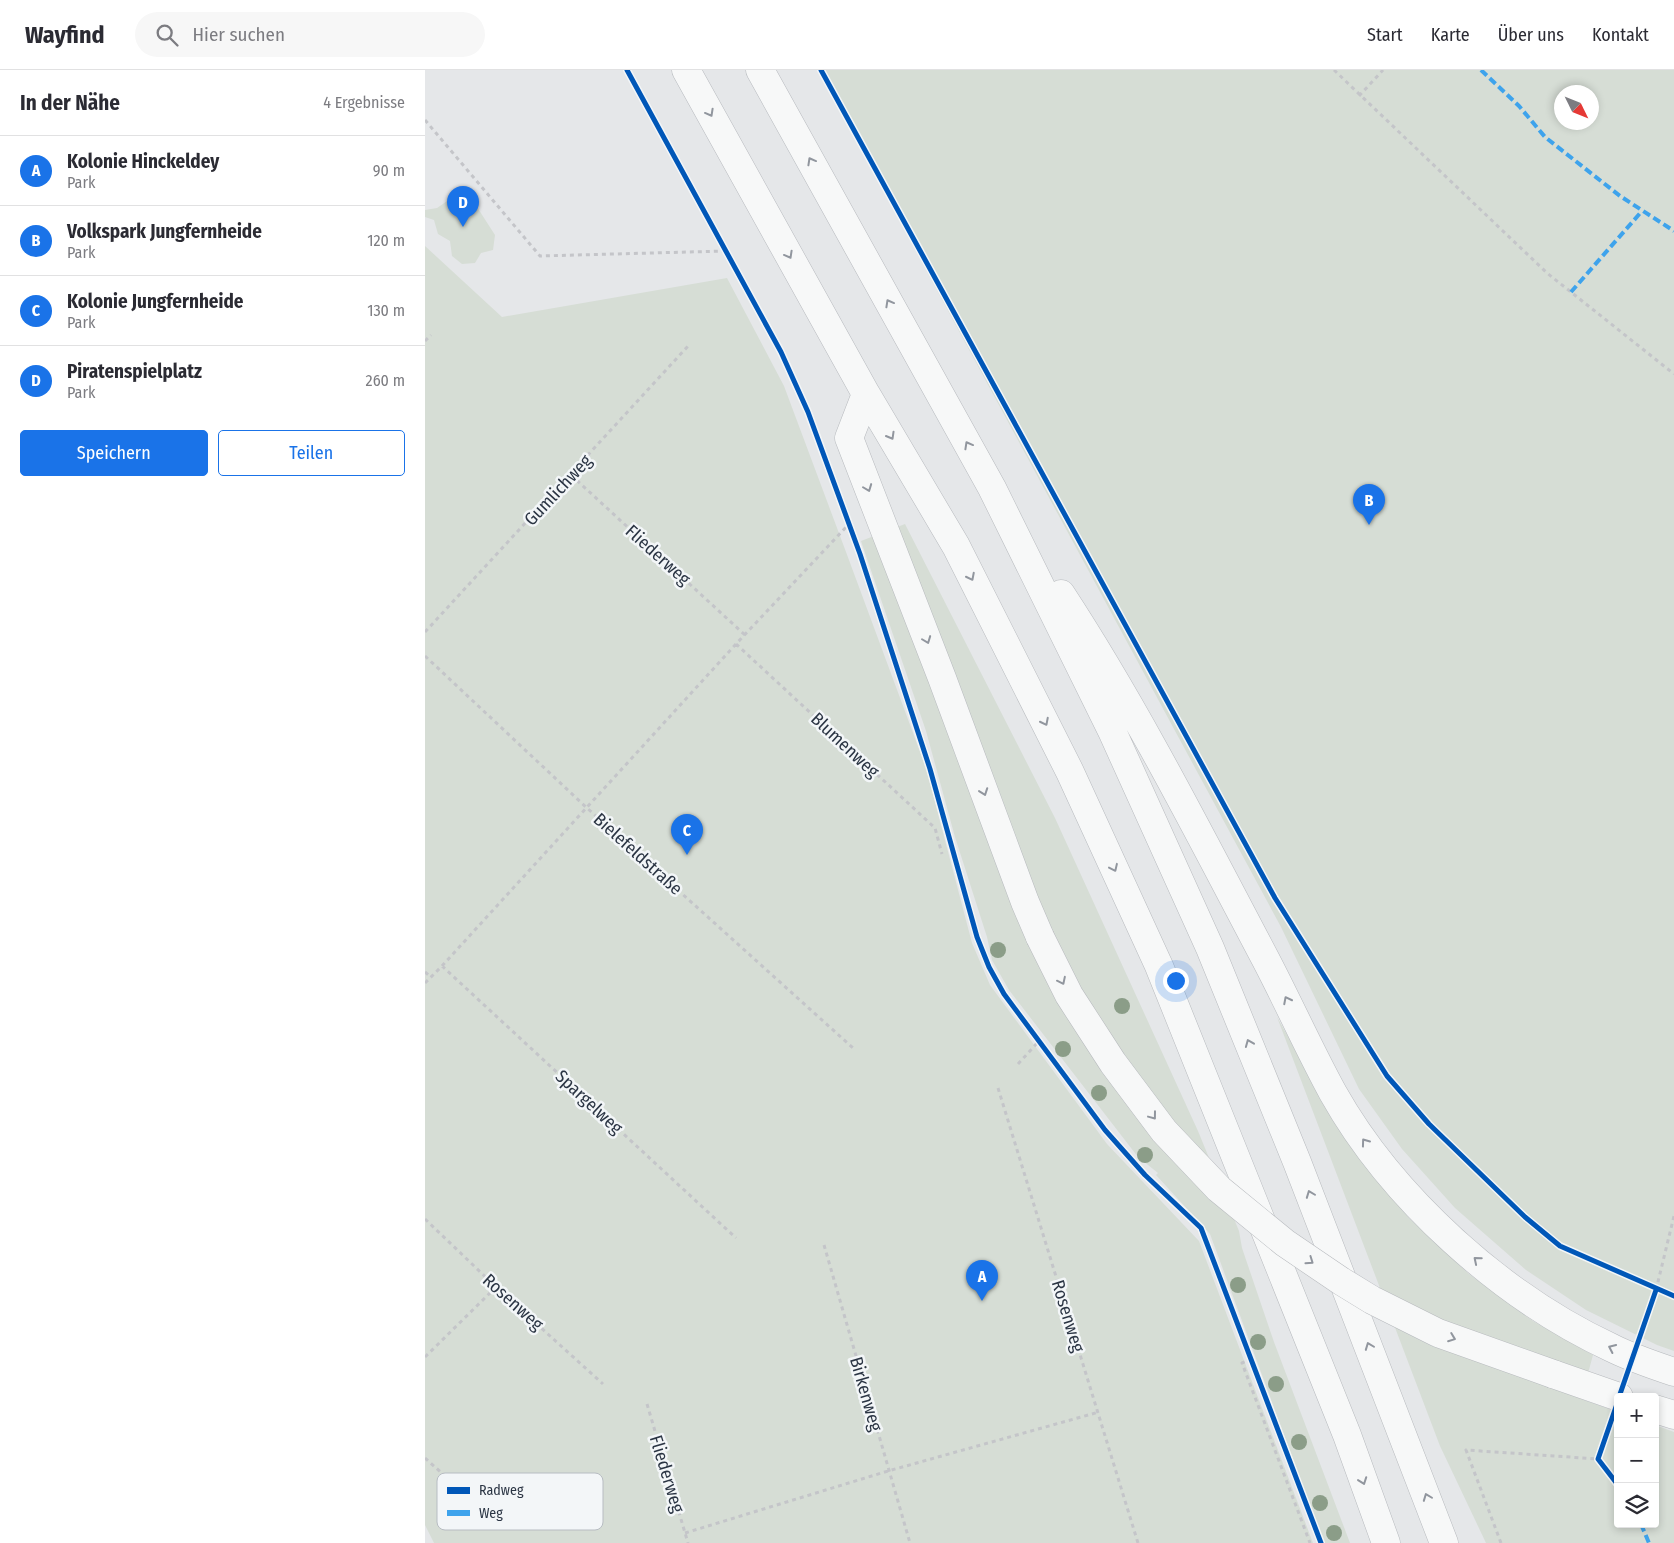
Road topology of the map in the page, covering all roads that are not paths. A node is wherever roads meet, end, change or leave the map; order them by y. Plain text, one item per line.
1 (686, 70) edge
2 (760, 70) edge
3 (866, 394) junction
4 (992, 488) junction
5 (1674, 1372) edge
6 (1614, 1395) edge
7 (1659, 1410) edge
8 (1674, 1415) edge
9 (1385, 1543) edge
10 (1444, 1543) edge

1 -> 3 highway
4 -> 2 highway
3 -> 6 highway, bridge
3 -> 9 highway
5 -> 4 highway
10 -> 4 highway
7 - 8 highway

